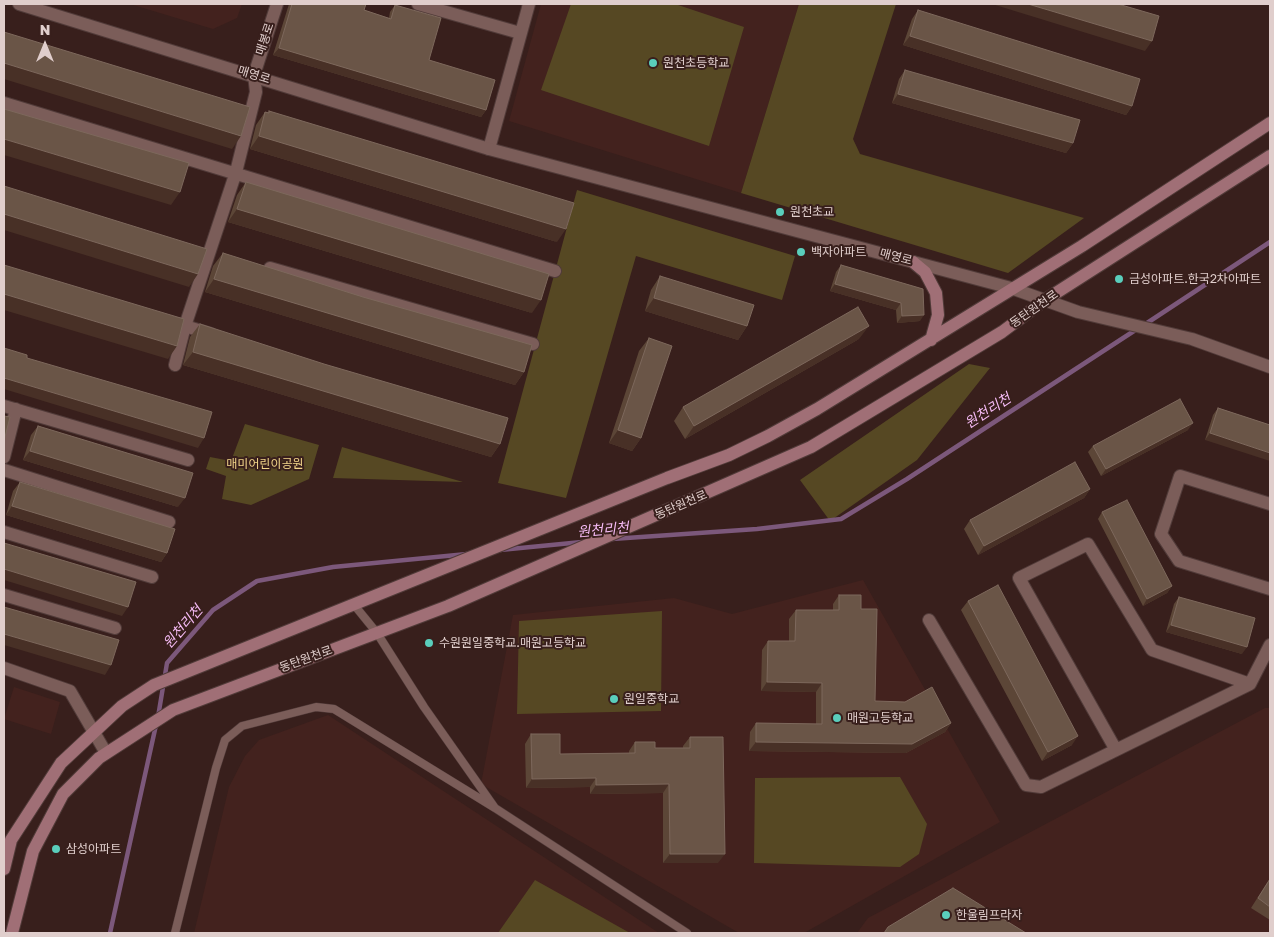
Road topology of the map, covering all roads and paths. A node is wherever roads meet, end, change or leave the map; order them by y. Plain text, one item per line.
1 (19, 4) edge
2 (277, 4) edge
3 (418, 4) edge
4 (529, 4) edge
5 (520, 34) junction
6 (254, 75) junction
7 (4, 103) edge
8 (1270, 123) edge
9 (489, 149) junction
10 (1270, 156) edge
11 (236, 172) junction
12 (913, 262) junction
13 (258, 265) edge
14 (555, 271) dead end
15 (1012, 288) junction
16 (1045, 300) junction
17 (166, 321) edge
18 (185, 326) junction
19 (223, 338) edge
20 (931, 340) junction
21 (533, 344) edge
22 (174, 365) edge
23 (1270, 367) edge
24 (10, 407) edge
25 (4, 457) edge
26 (188, 460) dead end
27 (4, 470) edge
28 (1270, 504) edge
29 (169, 522) dead end
30 (4, 532) edge
31 (152, 577) dead end
32 (1270, 589) edge
33 (4, 595) edge
34 (355, 606) junction
35 (929, 620) dead end
36 (116, 628) dead end
37 (376, 633) junction
38 (1270, 645) edge
39 (4, 668) edge
40 (1250, 684) junction
41 (95, 731) junction
42 (111, 749) junction
43 (1116, 750) junction
44 (495, 808) junction
45 (4, 869) edge
46 (12, 933) edge
47 (175, 933) edge
48 (687, 933) edge

1 - 6 street, 매영로
2 - 6 street, 매봉로
3 - 5 street
4 - 5 street
5 - 9 street
6 - 9 street, 매영로
6 - 11 street, 매봉로
7 - 11 street
8 - 15 main road
9 - 12 street, 매영로
10 - 16 main road, 동탄원천로
11 - 14 street
11 - 18 street, 매봉로
12 - 15 street, 매영로
12 - 20 main road
13 - 21 street
15 - 16 street, 매영로
15 - 20 main road
16 - 23 street, 매영로
16 - 37 main road, 동탄원천로
17 - 18 street
18 - 19 street
18 - 22 street, 매봉로
20 - 34 main road
24 - 25 street
24 - 26 street
27 - 29 street
28 - 32 street
30 - 31 street
33 - 36 street
34 - 37 lane
34 - 41 main road
35 - 43 street
37 - 42 main road, 동탄원천로
37 - 44 lane
38 - 40 street
39 - 41 street
40 - 43 street
40 - 43 street
41 - 42 street
41 - 45 main road
42 - 46 main road, 동탄원천로
44 - 47 lane
44 - 48 lane

